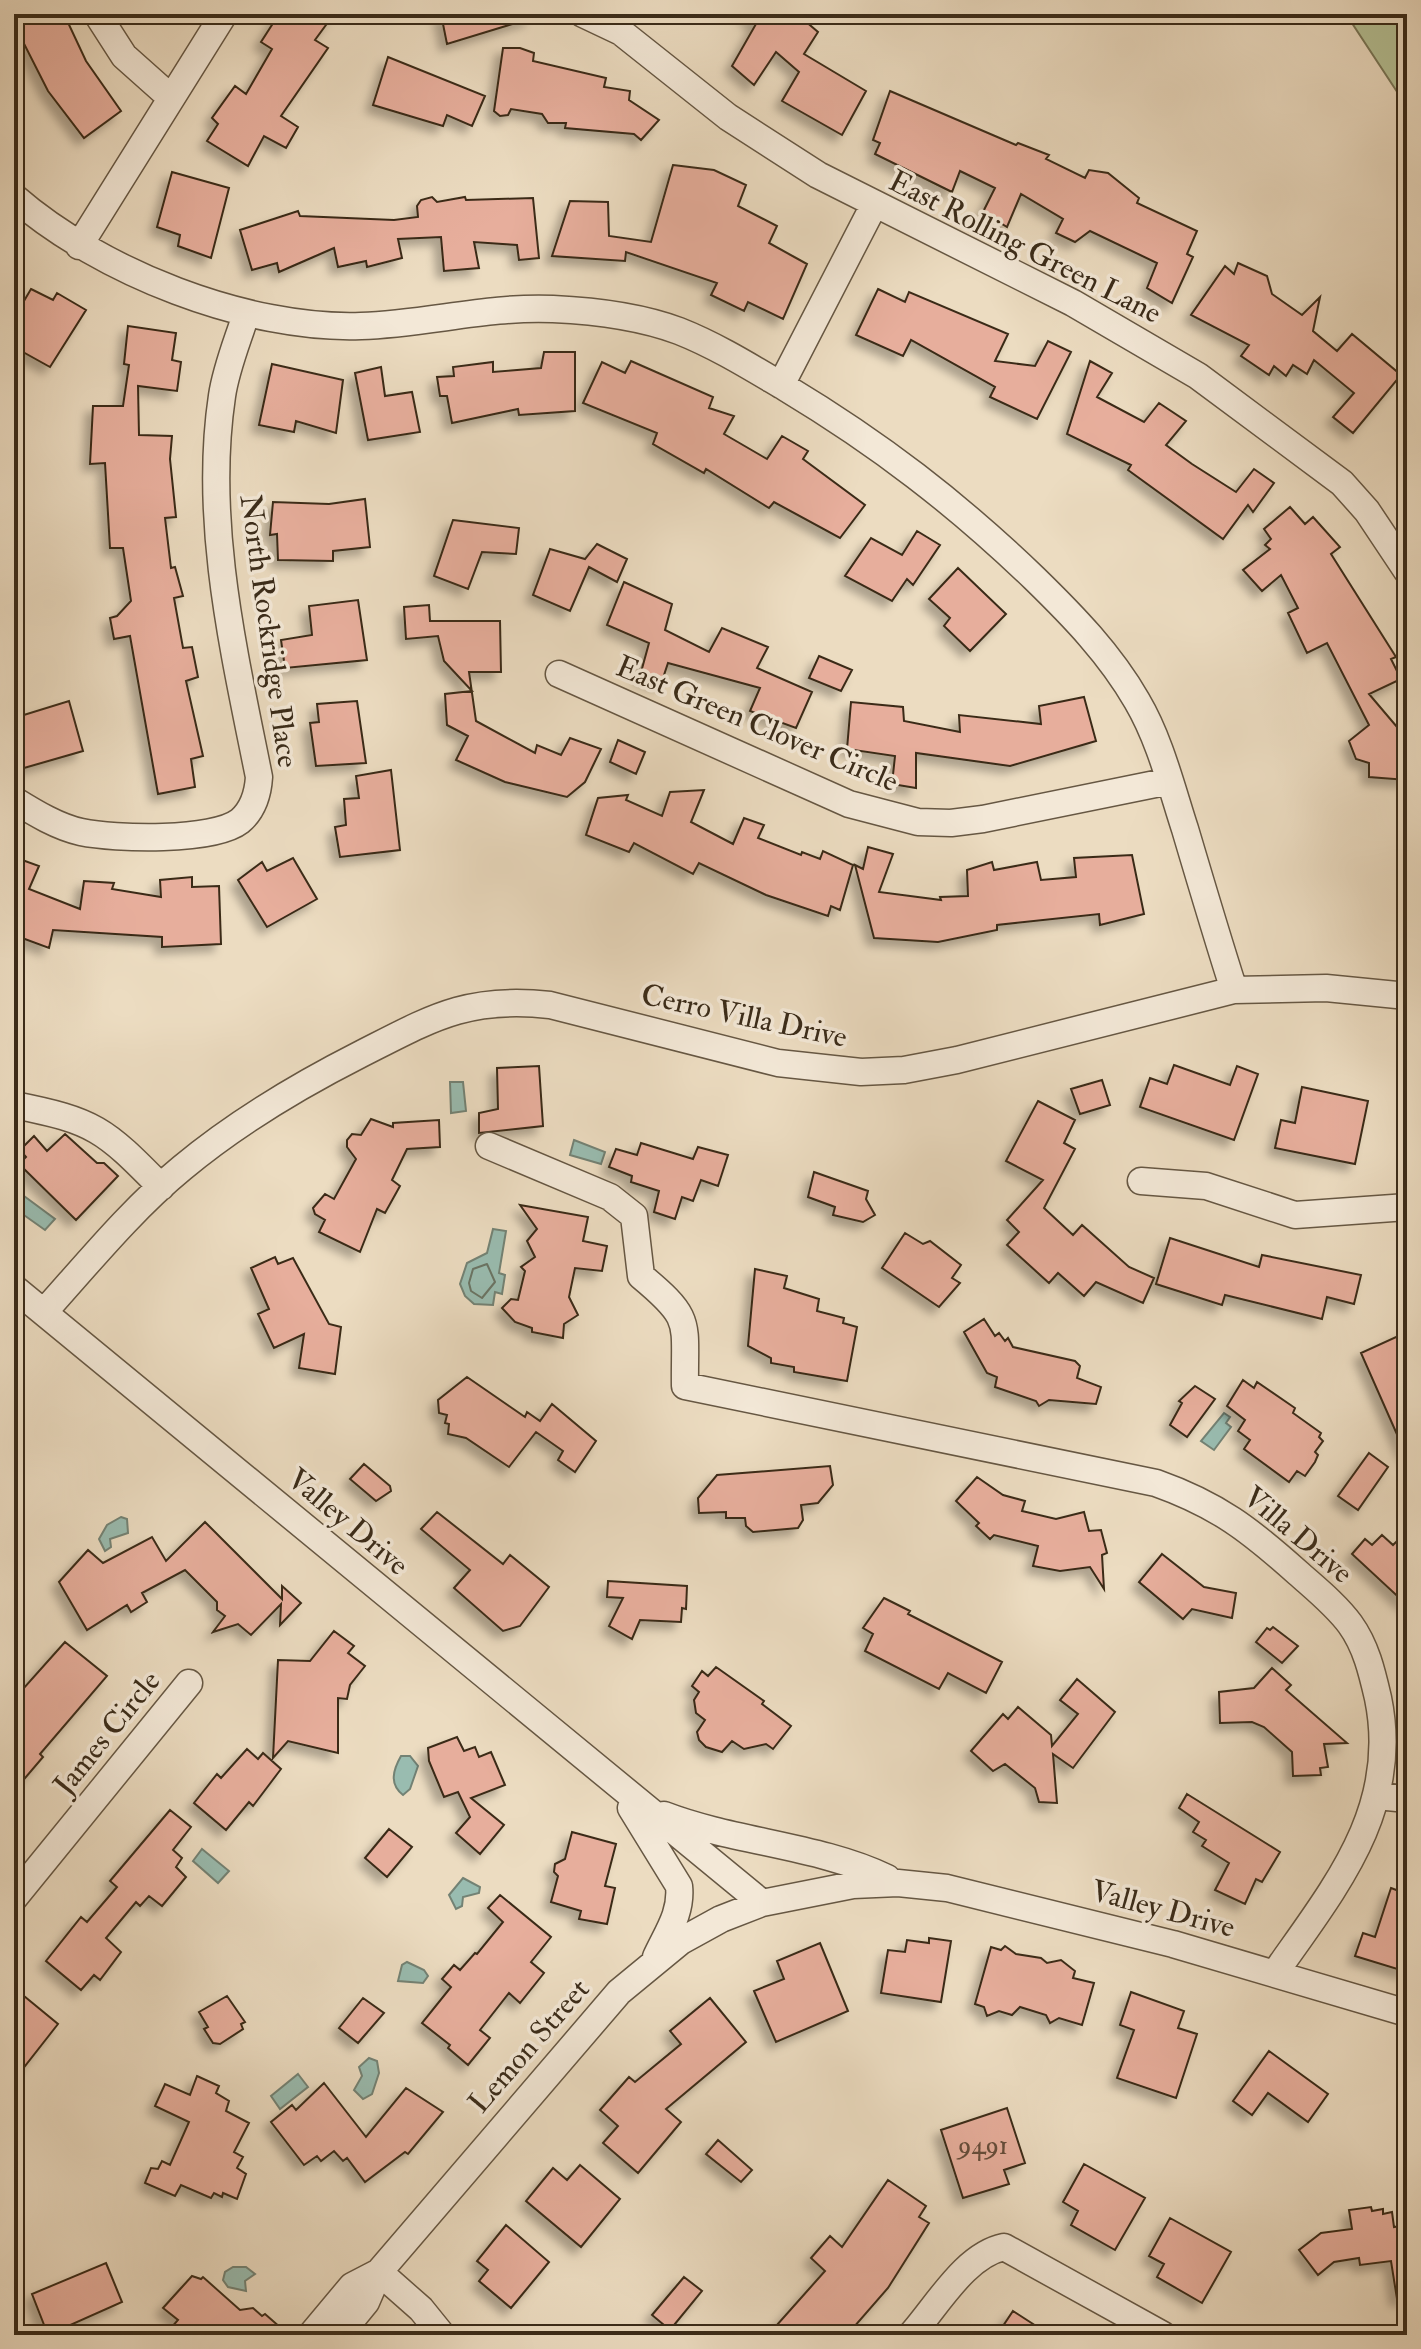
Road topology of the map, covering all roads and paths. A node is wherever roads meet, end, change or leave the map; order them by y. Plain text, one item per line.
1 (97, 14) edge
2 (224, 14) edge
3 (583, 14) edge
4 (170, 97) junction
5 (14, 197) edge
6 (874, 205) junction
7 (79, 246) junction
8 (246, 314) junction
9 (781, 385) junction
10 (1407, 571) edge
11 (559, 674) dead end
12 (1170, 781) junction
13 (14, 800) edge
14 (1234, 990) junction
15 (1407, 996) edge
16 (14, 1105) edge
17 (489, 1146) dead end
18 (1141, 1181) dead end
19 (161, 1187) junction
20 (1407, 1207) edge
21 (14, 1288) edge
22 (44, 1312) junction
23 (189, 1683) dead end
24 (618, 1788) junction
25 (1377, 1796) junction
26 (1407, 1799) edge
27 (641, 1806) junction
28 (898, 1883) junction
29 (14, 1898) edge
30 (762, 1903) junction
31 (656, 1959) junction
32 (1275, 1973) junction
33 (1407, 2013) edge
34 (379, 2272) junction
35 (311, 2335) edge
36 (339, 2335) edge
37 (442, 2335) edge
38 (911, 2335) edge
39 (1163, 2335) edge

1 - 4 street
2 - 4 street
3 - 6 street, East Rolling Green Lane
4 - 7 street
5 - 7 street
6 - 9 street
6 - 10 street, East Rolling Green Lane
7 - 8 street
8 - 9 street
8 - 13 street, North Rockridge Place
9 - 12 street
11 - 12 street, East Green Clover Circle
12 - 14 street
14 - 15 street, Cerro Villa Drive
14 - 19 street, Cerro Villa Drive
16 - 19 street
17 - 25 street, Villa Drive
18 - 20 street
19 - 22 street, Cerro Villa Drive
21 - 22 street, Valley Drive
22 - 24 street, Valley Drive
23 - 29 street, James Circle
24 - 27 street, Valley Drive
24 - 31 street
25 - 26 street
25 - 32 street, Villa Drive
27 - 28 street, Valley Drive
27 - 30 street, Valley Drive
28 - 30 street, Valley Drive
28 - 32 street, Valley Drive
30 - 31 street, Lemon Street
31 - 34 street, Lemon Street
32 - 33 street, Valley Drive
34 - 35 street, Lemon Street
34 - 36 street, Lemon Street
34 - 37 street
38 - 39 street

